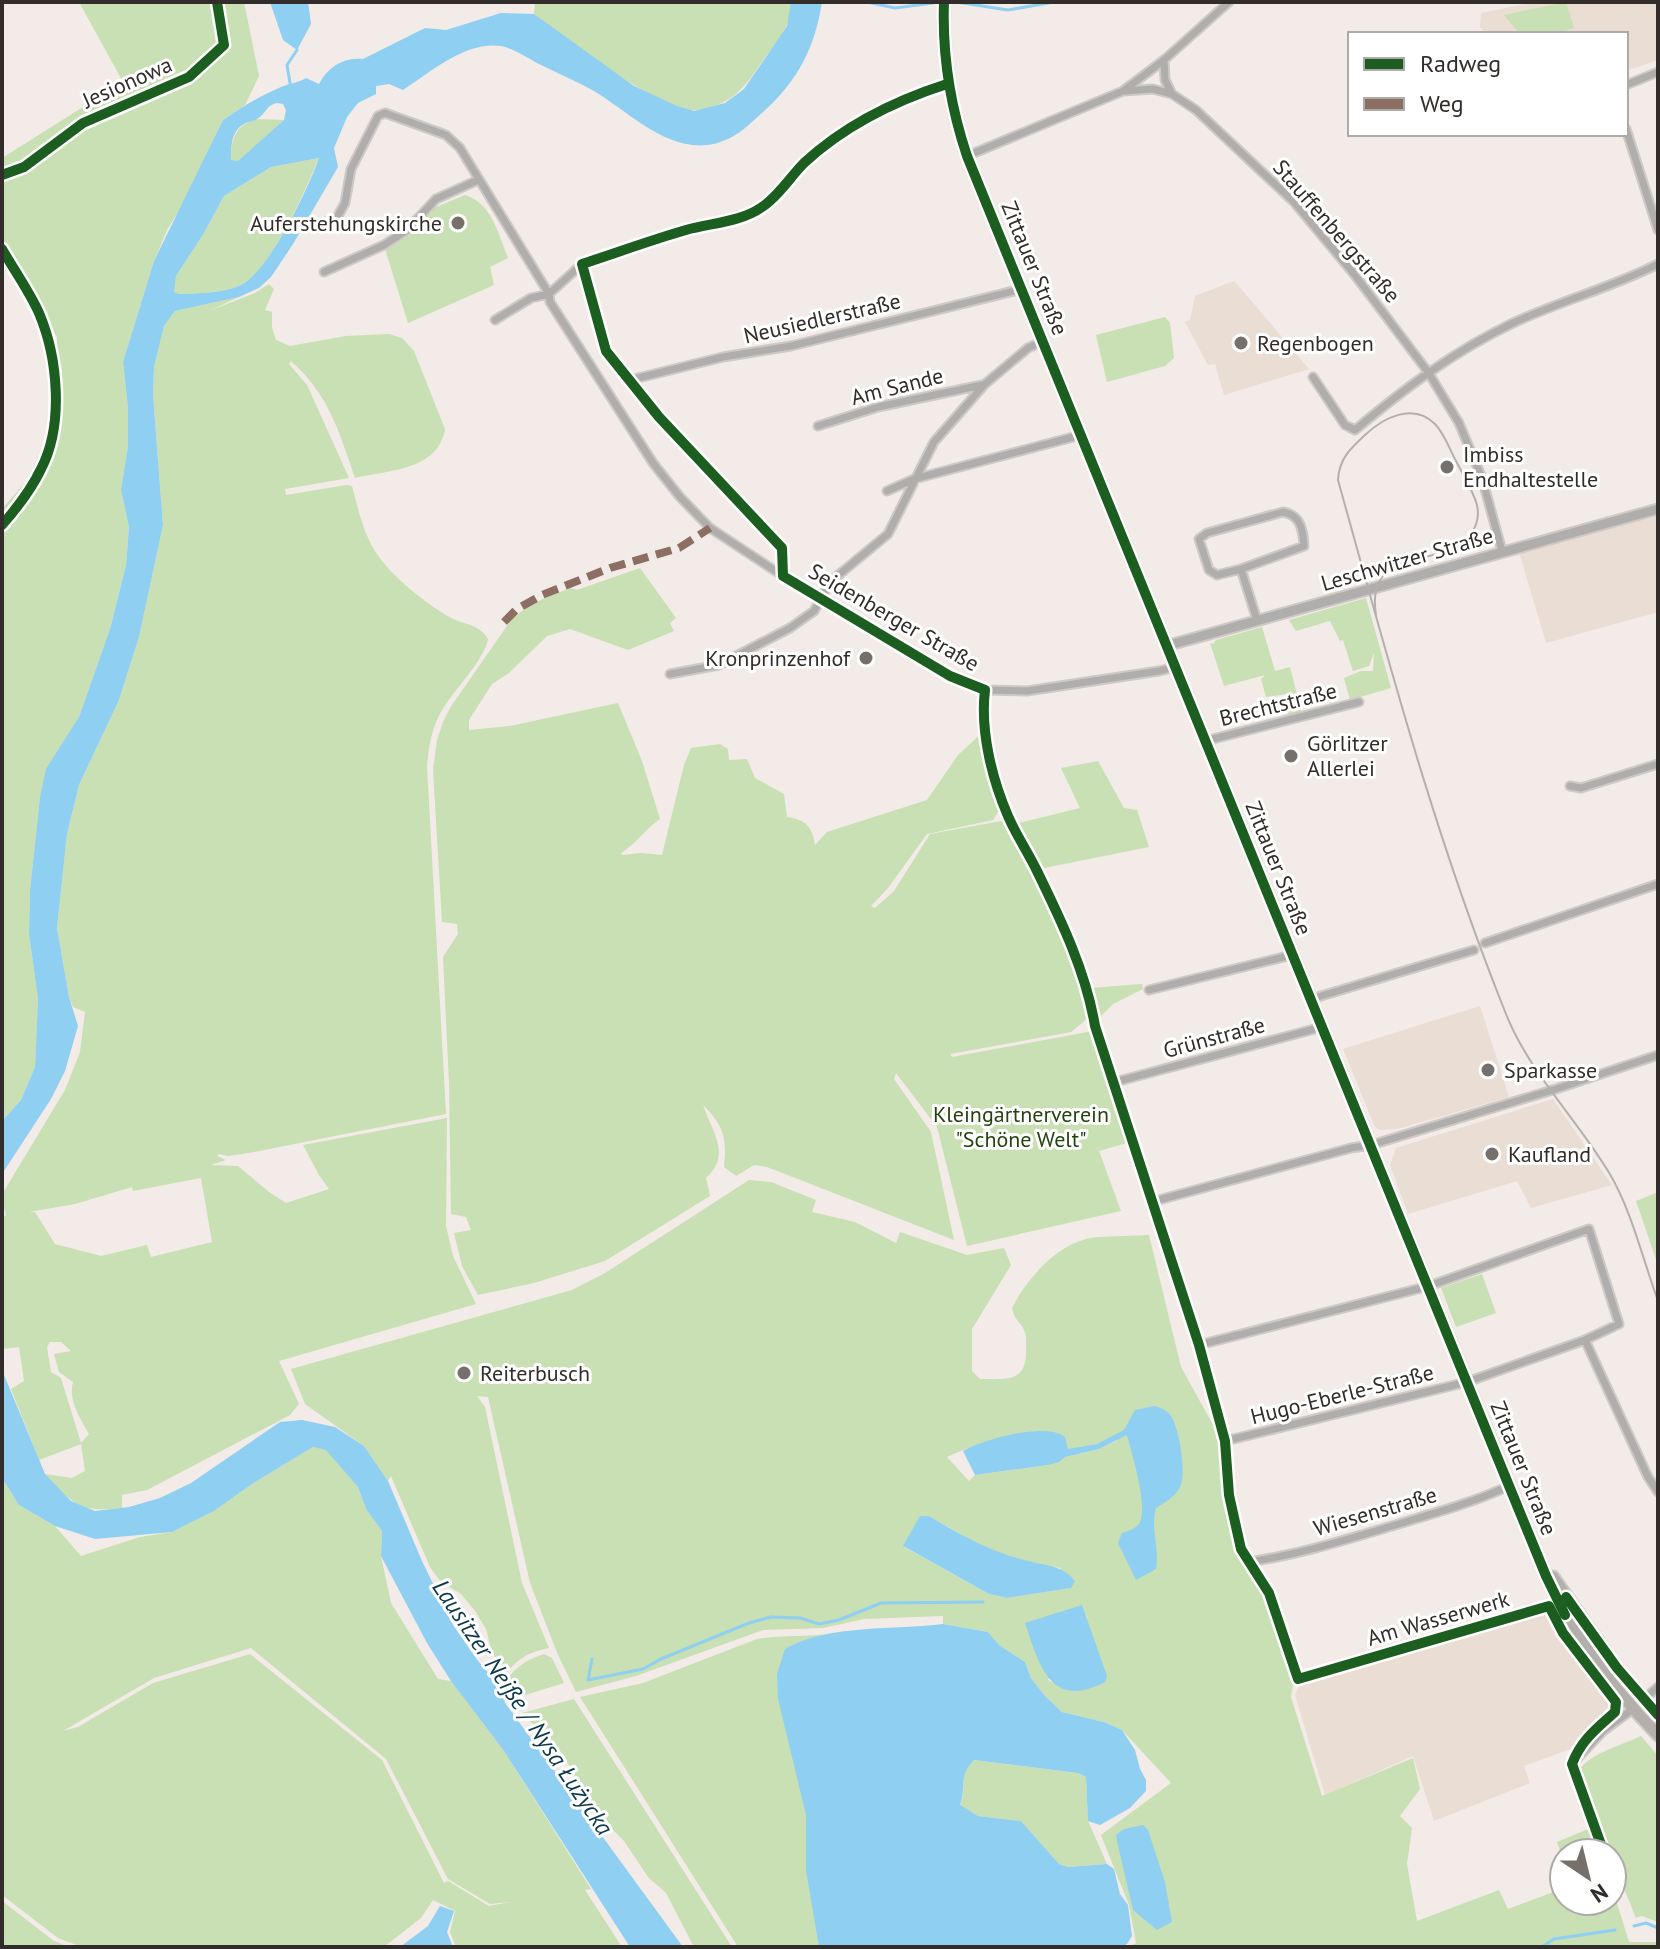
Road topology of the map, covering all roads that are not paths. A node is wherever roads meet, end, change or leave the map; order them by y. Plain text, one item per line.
1 (217, 2) edge
2 (944, 2) edge
3 (1229, 2) edge
4 (1164, 60) junction
5 (1658, 72) edge
6 (947, 84) junction
7 (1628, 84) edge
8 (1123, 91) junction
9 (1172, 94) junction
10 (1628, 135) edge
11 (967, 156) junction
12 (2, 175) edge
13 (478, 180) junction
14 (334, 223) dead end
15 (1658, 230) edge
16 (1658, 264) edge
17 (324, 272) dead end
18 (1022, 289) junction
19 (549, 294) junction
20 (495, 320) dead end
21 (1043, 341) junction
22 (1428, 372) junction
23 (1313, 377) dead end
24 (630, 380) dead end
25 (985, 384) junction
26 (818, 426) dead end
27 (1081, 435) junction
28 (914, 479) junction
29 (887, 491) dead end
30 (1658, 509) edge
31 (1502, 551) junction
32 (1241, 569) junction
33 (822, 599) junction
34 (1257, 620) junction
35 (1166, 646) junction
36 (1175, 667) junction
37 (670, 674) dead end
38 (1359, 702) dead end
39 (1205, 741) junction
40 (1658, 764) edge
41 (1570, 786) dead end
42 (1658, 884) edge
43 (1485, 943) dead end
44 (1474, 950) dead end
45 (1292, 955) junction
46 (1149, 990) dead end
47 (1311, 999) junction
48 (1322, 1027) junction
49 (1658, 1055) edge
50 (1115, 1082) dead end
51 (1371, 1145) junction
52 (1151, 1202) dead end
53 (1429, 1286) junction
54 (1585, 1340) junction
55 (1199, 1345) dead end
56 (1467, 1382) junction
57 (1225, 1441) dead end
58 (1509, 1486) junction
59 (1658, 1492) edge
60 (1535, 1550) junction
61 (1248, 1562) dead end
62 (1549, 1606) dead end
63 (1337, 1668) dead end
64 (1658, 1687) edge
65 (1643, 1700) junction
66 (1633, 1709) junction
67 (1658, 1715) edge
68 (1658, 1735) edge
69 (1572, 1764) dead end

1 - 12 street, Jesionowa
2 - 6 main road, Zittauer Straße
3 - 4 street
4 - 8 street
4 - 9 street
5 - 7 street
6 - 11 main road, Zittauer Straße
6 - 19 street
8 - 9 street
8 - 11 street
9 - 22 street, Stauffenbergstraße
10 - 15 street
11 - 18 main road, Zittauer Straße
13 - 14 street, Seidenberger Straße
13 - 17 street
13 - 19 street, Seidenberger Straße
16 - 22 street
18 - 21 main road, Zittauer Straße
18 - 24 street, Neusiedlerstraße
19 - 20 street
19 - 33 street, Seidenberger Straße
21 - 25 street, Am Sande
21 - 27 main road, Zittauer Straße
22 - 23 street
22 - 31 street, Stauffenbergstraße
25 - 26 street, Am Sande
25 - 28 street, Am Sande
27 - 28 street
27 - 35 main road, Zittauer Straße
28 - 29 street
28 - 33 street, Am Sande
30 - 31 street, Leschwitzer Straße
31 - 34 street, Leschwitzer Straße
32 - 32 street
32 - 34 street
33 - 36 street, Seidenberger Straße
33 - 37 street, Am Sande
34 - 35 street, Leschwitzer Straße
35 - 36 main road, Zittauer Straße
36 - 39 main road, Zittauer Straße
38 - 39 street, Brechtstraße
39 - 45 main road, Zittauer Straße
40 - 41 street
42 - 43 street
44 - 47 street
45 - 46 street
45 - 47 main road, Zittauer Straße
47 - 48 main road, Zittauer Straße
48 - 50 street, Grünstraße
48 - 51 main road, Zittauer Straße
49 - 51 street
51 - 52 street
51 - 53 main road, Zittauer Straße
53 - 54 street, Hugo-Eberle-Straße
53 - 55 street
53 - 56 main road, Zittauer Straße
54 - 56 street, Hugo-Eberle-Straße
54 - 59 street
56 - 57 street, Hugo-Eberle-Straße
56 - 58 main road, Zittauer Straße
58 - 60 main road, Zittauer Straße
58 - 61 street, Wiesenstraße
60 - 65 main road, Zittauer Straße
60 - 66 main road, Zittauer Straße
62 - 63 street, Am Wasserwerk
64 - 65 street
65 - 66 main road
65 - 67 main road, Zittauer Straße
66 - 68 main road, Zittauer Straße
66 - 69 street

